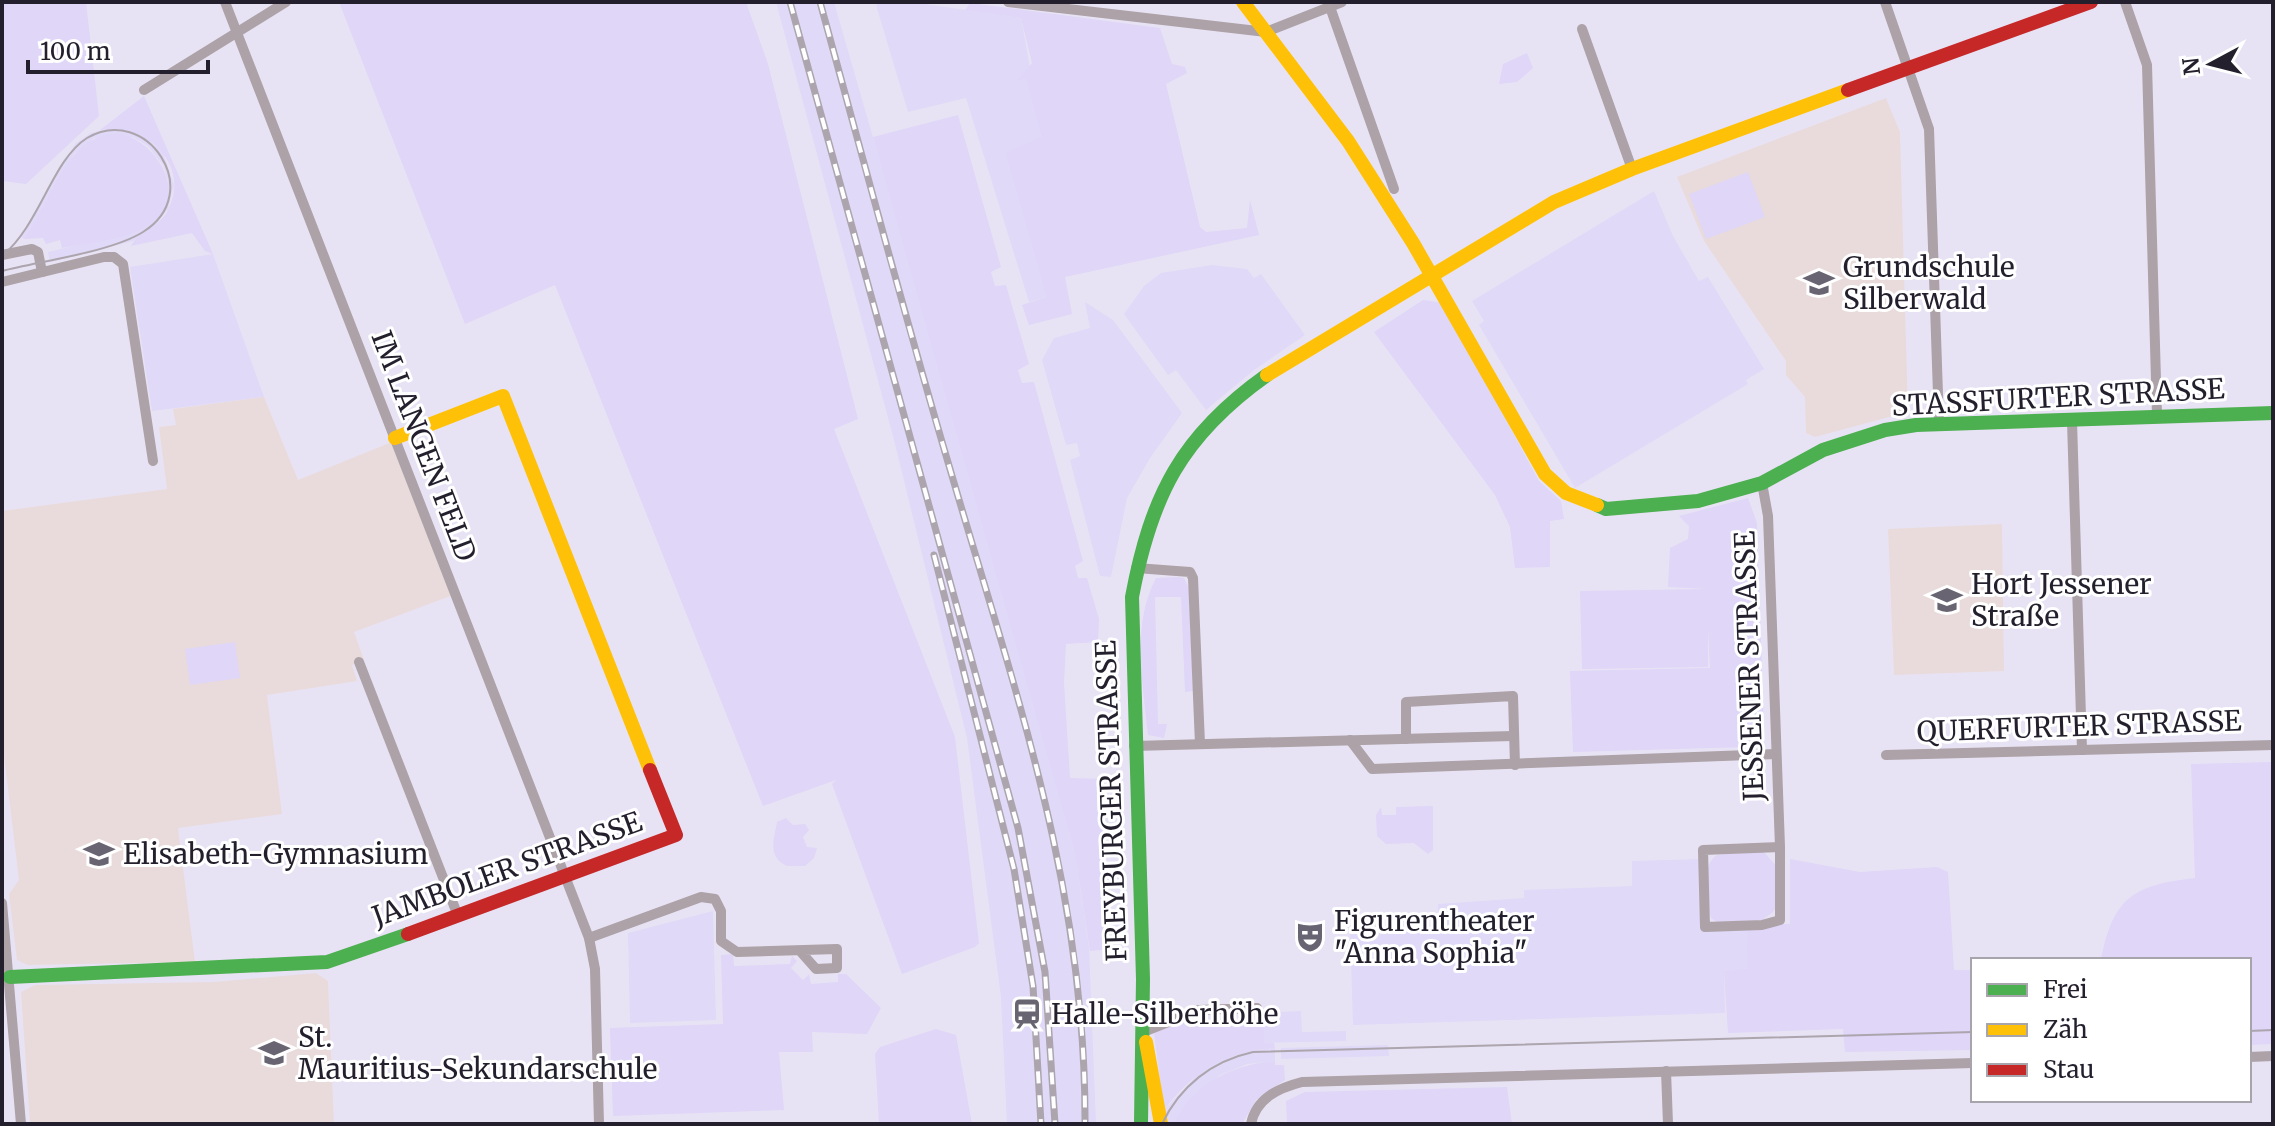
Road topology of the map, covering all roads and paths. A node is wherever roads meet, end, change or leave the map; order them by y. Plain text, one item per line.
1 (225, 2) edge
2 (286, 2) edge
3 (1008, 2) edge
4 (1243, 2) edge
5 (1342, 2) edge
6 (1885, 2) edge
7 (2091, 2) edge
8 (2125, 2) edge
9 (1330, 7) junction
10 (1582, 29) dead end
11 (237, 32) junction
12 (1266, 32) junction
13 (1909, 69) junction
14 (144, 90) dead end
15 (1632, 169) junction
16 (1394, 189) dead end
17 (2, 255) edge
18 (42, 272) junction
19 (1430, 274) junction
20 (2, 282) edge
21 (2273, 413) edge
22 (2157, 415) junction
23 (2072, 421) junction
24 (1939, 424) junction
25 (395, 438) junction
26 (153, 461) dead end
27 (1762, 483) junction
28 (1136, 568) junction
29 (359, 662) dead end
30 (1513, 736) junction
31 (1406, 739) junction
32 (1350, 740) junction
33 (1200, 744) junction
34 (2273, 745) edge
35 (1134, 746) junction
36 (2082, 750) junction
37 (1776, 754) junction
38 (1886, 755) dead end
39 (1515, 765) junction
40 (1780, 847) junction
41 (566, 878) junction
42 (2, 903) edge
43 (458, 916) junction
44 (589, 938) junction
45 (800, 951) dead end
46 (10, 977) junction
47 (1257, 1008) dead end
48 (1143, 1032) junction
49 (2273, 1056) edge
50 (2251, 1057) edge
51 (1971, 1063) edge
52 (1666, 1071) junction
53 (21, 1124) edge
54 (599, 1124) edge
55 (1141, 1124) edge
56 (1161, 1124) edge
57 (1251, 1124) edge
58 (1668, 1124) edge

1 - 11 street, IM LANGEN FELD
2 - 11 street
3 - 12 street
4 - 12 street, STASSFURTER STRASSE
5 - 9 street
6 - 13 street
7 - 13 street, FREYBURGER STRASSE
8 - 22 street
9 - 12 street
9 - 16 street
10 - 15 street
11 - 14 street
11 - 25 street, IM LANGEN FELD
12 - 19 street, STASSFURTER STRASSE
13 - 15 street, FREYBURGER STRASSE
13 - 24 street
15 - 19 street, FREYBURGER STRASSE
17 - 18 street
18 - 20 street
18 - 26 street
19 - 27 street, STASSFURTER STRASSE
19 - 28 street, FREYBURGER STRASSE
21 - 22 street, STASSFURTER STRASSE
22 - 23 street, STASSFURTER STRASSE
23 - 24 street, STASSFURTER STRASSE
23 - 36 street
24 - 27 street, STASSFURTER STRASSE
25 - 41 street, IM LANGEN FELD
25 - 41 street, JAMBOLER STRASSE
27 - 37 street, JESSENER STRASSE
28 - 33 street
28 - 35 street, FREYBURGER STRASSE
29 - 43 street
30 - 31 street
30 - 31 street
30 - 39 street
31 - 32 street
32 - 33 street
32 - 39 street
33 - 35 street
34 - 36 street, QUERFURTER STRASSE
35 - 48 street, FREYBURGER STRASSE
36 - 38 street, QUERFURTER STRASSE
37 - 39 street
37 - 40 street, JESSENER STRASSE
40 - 40 street, JESSENER STRASSE
41 - 43 street, JAMBOLER STRASSE
41 - 44 street, IM LANGEN FELD
42 - 46 street
43 - 46 street, JAMBOLER STRASSE
44 - 45 street
44 - 54 street, IM LANGEN FELD
46 - 53 street
47 - 48 street
48 - 55 street, FREYBURGER STRASSE
48 - 56 street, FREYBURGER STRASSE
49 - 50 street
51 - 52 street
52 - 57 street
52 - 58 street

